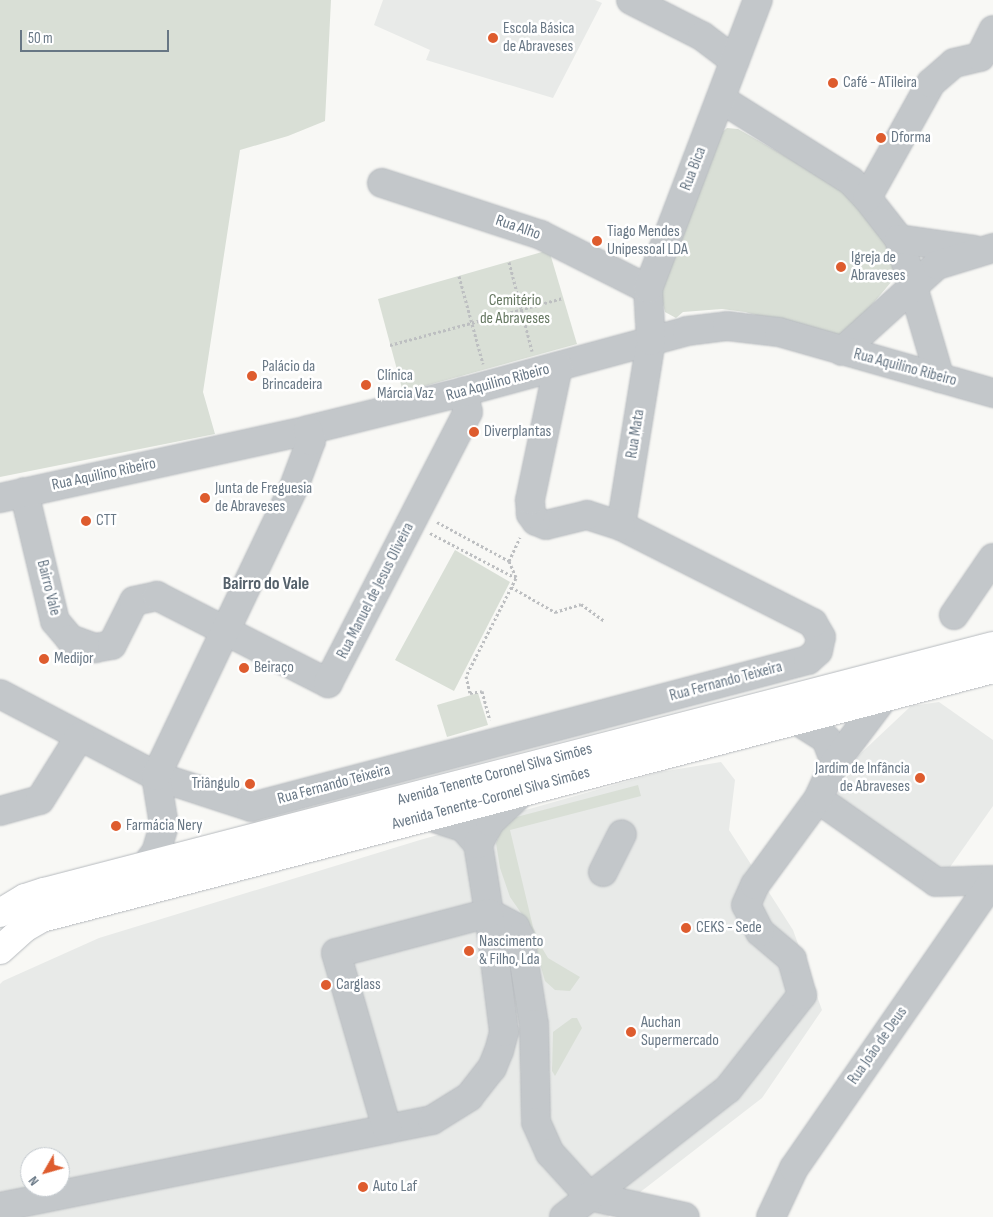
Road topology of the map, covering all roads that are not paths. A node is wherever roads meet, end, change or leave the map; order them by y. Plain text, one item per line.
1 (631, 0) edge
2 (758, 0) edge
3 (993, 30) edge
4 (735, 61) junction
5 (987, 62) edge
6 (720, 99) junction
7 (382, 183) dead end
8 (867, 198) junction
9 (900, 239) junction
10 (987, 249) edge
11 (913, 285) junction
12 (648, 290) junction
13 (650, 341) junction
14 (842, 351) junction
15 (558, 367) junction
16 (940, 378) junction
17 (463, 392) junction
18 (993, 393) edge
19 (308, 430) junction
20 (12, 495) edge
21 (621, 526) junction
22 (993, 558) edge
23 (954, 615) dead end
24 (224, 629) junction
25 (993, 646) edge
26 (993, 669) edge
27 (0, 694) edge
28 (886, 696) junction
29 (796, 720) junction
30 (80, 736) junction
31 (835, 762) junction
32 (156, 776) junction
33 (523, 791) junction
34 (818, 799) junction
35 (0, 811) edge
36 (428, 816) junction
37 (164, 825) junction
38 (622, 834) dead end
39 (478, 844) junction
40 (195, 853) junction
41 (146, 866) junction
42 (603, 872) dead end
43 (993, 881) edge
44 (0, 913) edge
45 (489, 913) junction
46 (0, 950) edge
47 (387, 1129) junction
48 (589, 1196) junction
49 (0, 1207) edge
50 (564, 1217) edge
51 (685, 1217) edge
52 (771, 1217) edge

1 - 4 street
2 - 4 street, Rua Bica
3 - 5 street
4 - 6 street, Rua Bica
5 - 8 street
6 - 8 street
6 - 12 street, Rua Bica
7 - 12 street, Rua Alho
8 - 9 street
9 - 10 street
9 - 11 street
10 - 11 street
11 - 14 street
11 - 16 street
12 - 13 street, Rua Bica
13 - 14 street, Rua Aquilino Ribeiro
13 - 15 street, Rua Aquilino Ribeiro
13 - 21 street, Rua Mata
14 - 16 street, Rua Aquilino Ribeiro
15 - 17 street, Rua Aquilino Ribeiro
15 - 21 street, Rua Fernando Teixeira
16 - 18 street, Rua Aquilino Ribeiro
17 - 19 street, Rua Aquilino Ribeiro
17 - 24 street, Rua Manuel de Jesus Oliveira
19 - 20 street, Rua Aquilino Ribeiro
19 - 24 street
20 - 24 street, Bairro Vale
21 - 32 street, Rua Fernando Teixeira
22 - 23 street
24 - 32 street
25 - 40 main road, Avenida Tenente Coronel Silva Simões
26 - 28 main road, Avenida Tenente-Coronel Silva Simões
27 - 30 street, Rua Fernando Teixeira
28 - 29 main road, Avenida Tenente-Coronel Silva Simões
28 - 31 street
29 - 31 street
29 - 33 main road, Avenida Tenente-Coronel Silva Simões
30 - 32 street, Rua Fernando Teixeira
30 - 35 street
31 - 34 street
32 - 37 street
33 - 36 main road, Avenida Tenente-Coronel Silva Simões
33 - 39 street
34 - 43 street
34 - 48 street
36 - 39 street
36 - 46 main road, Avenida Tenente-Coronel Silva Simões
37 - 40 street
37 - 41 street
38 - 42 street
39 - 45 street
40 - 41 main road, Avenida Tenente Coronel Silva Simões
41 - 44 main road, Avenida Tenente Coronel Silva Simões
43 - 52 street, Rua João de Deus
45 - 47 street
45 - 47 street
45 - 48 street
47 - 49 street
48 - 50 street
48 - 51 street

